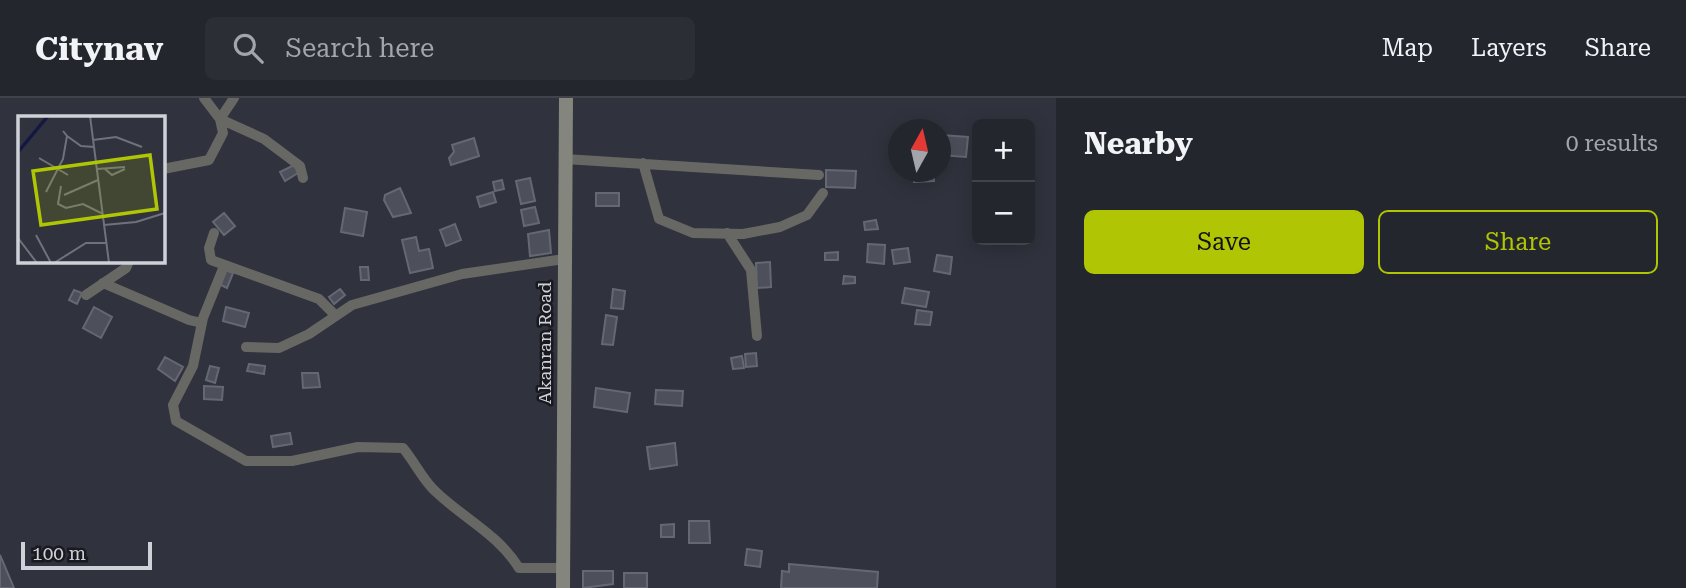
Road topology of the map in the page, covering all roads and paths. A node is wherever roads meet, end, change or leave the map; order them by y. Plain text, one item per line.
1 (204, 98) edge
2 (234, 98) edge
3 (566, 98) edge
4 (220, 119) junction
5 (565, 159) junction
6 (643, 163) junction
7 (164, 169) edge
8 (819, 175) dead end
9 (303, 178) dead end
10 (823, 193) dead end
11 (214, 233) dead end
12 (727, 233) junction
13 (564, 259) junction
14 (129, 262) edge
15 (224, 266) junction
16 (103, 283) junction
17 (86, 295) dead end
18 (335, 315) junction
19 (202, 323) junction
20 (757, 335) dead end
21 (246, 347) dead end
22 (563, 568) junction
23 (563, 588) edge

1 - 4 street
2 - 4 street
3 - 5 main road, Akanran Road
4 - 7 street
4 - 9 street
5 - 6 street
5 - 13 main road, Akanran Road
6 - 8 street
6 - 12 street
10 - 12 street
11 - 15 street
12 - 20 street
13 - 18 street
13 - 22 main road, Akanran Road
14 - 16 street
15 - 18 street
15 - 19 street
16 - 17 street
16 - 19 street
18 - 21 street
19 - 22 street
22 - 23 main road, Akanran Road

